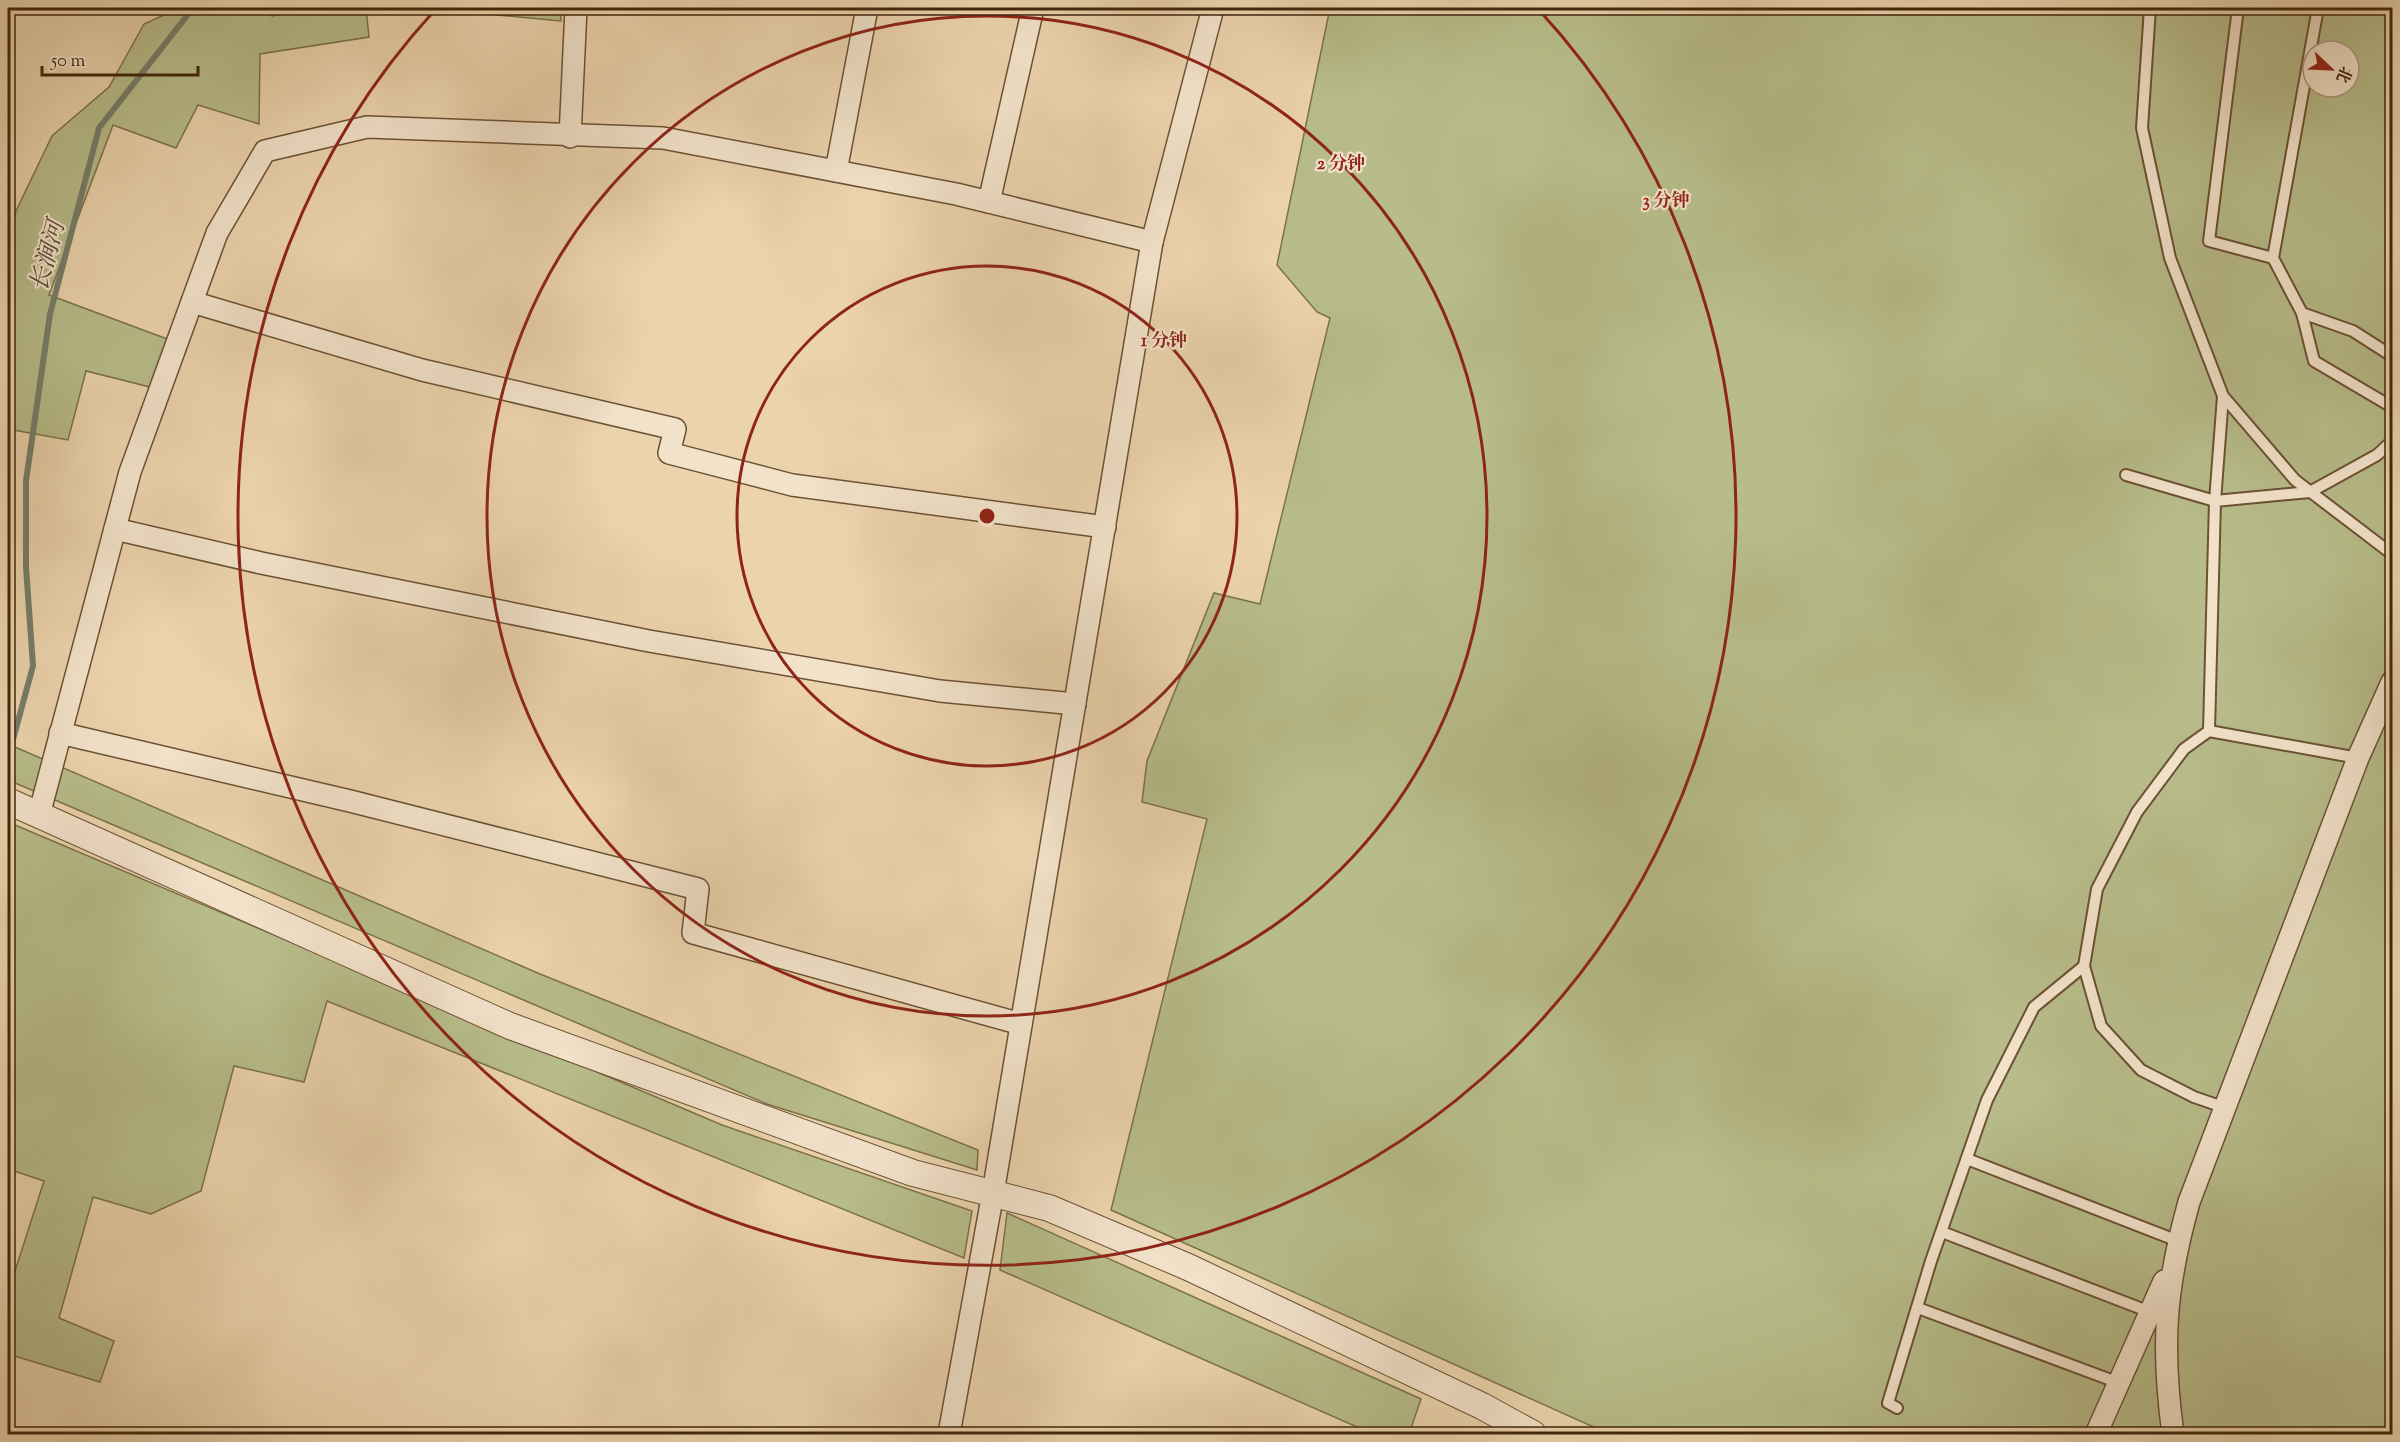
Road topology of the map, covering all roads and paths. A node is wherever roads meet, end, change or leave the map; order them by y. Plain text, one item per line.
1 (576, 8) edge
2 (867, 8) edge
3 (1034, 8) edge
4 (1213, 8) edge
5 (2150, 8) edge
6 (2238, 8) edge
7 (2318, 8) edge
8 (570, 137) junction
9 (836, 171) junction
10 (989, 202) junction
11 (1152, 242) junction
12 (2272, 258) junction
13 (192, 302) junction
14 (2302, 313) junction
15 (2392, 356) edge
16 (2223, 396) junction
17 (2392, 407) edge
18 (2392, 441) edge
19 (2126, 475) dead end
20 (2310, 492) junction
21 (2215, 501) junction
22 (1105, 526) junction
23 (115, 529) junction
24 (2392, 554) edge
25 (2392, 682) edge
26 (1075, 704) junction
27 (2209, 731) junction
28 (60, 733) junction
29 (2358, 758) junction
30 (8, 801) edge
31 (39, 815) junction
32 (2084, 966) junction
33 (1021, 1024) junction
34 (2223, 1107) junction
35 (1967, 1159) junction
36 (993, 1193) junction
37 (1942, 1232) junction
38 (2176, 1251) junction
39 (1918, 1308) junction
40 (2150, 1312) junction
41 (2119, 1383) junction
42 (1897, 1408) dead end
43 (949, 1434) edge
44 (1533, 1434) edge
45 (2096, 1434) edge
46 (2173, 1434) edge

1 - 8 street
2 - 9 street
3 - 10 street
4 - 11 street
5 - 16 lane
6 - 12 lane
7 - 12 lane
8 - 9 street
8 - 13 street
9 - 10 street
10 - 11 street
11 - 22 street
12 - 14 lane
13 - 22 street
13 - 23 street
14 - 15 lane
14 - 17 lane
16 - 20 lane
16 - 21 lane
18 - 20 lane
19 - 21 lane
20 - 21 lane
20 - 24 lane
21 - 27 lane
22 - 26 street
23 - 26 street
23 - 28 street
25 - 29 street
26 - 33 street
27 - 29 lane
27 - 32 lane
28 - 31 street
28 - 33 street
29 - 34 street
30 - 31 street
31 - 36 street
32 - 34 lane
32 - 35 lane
33 - 36 street
34 - 38 street
35 - 37 lane
35 - 38 lane
36 - 43 street
36 - 44 street
37 - 39 lane
37 - 40 lane
38 - 40 street
38 - 46 street
39 - 41 lane
39 - 42 lane
40 - 41 street
41 - 45 street

